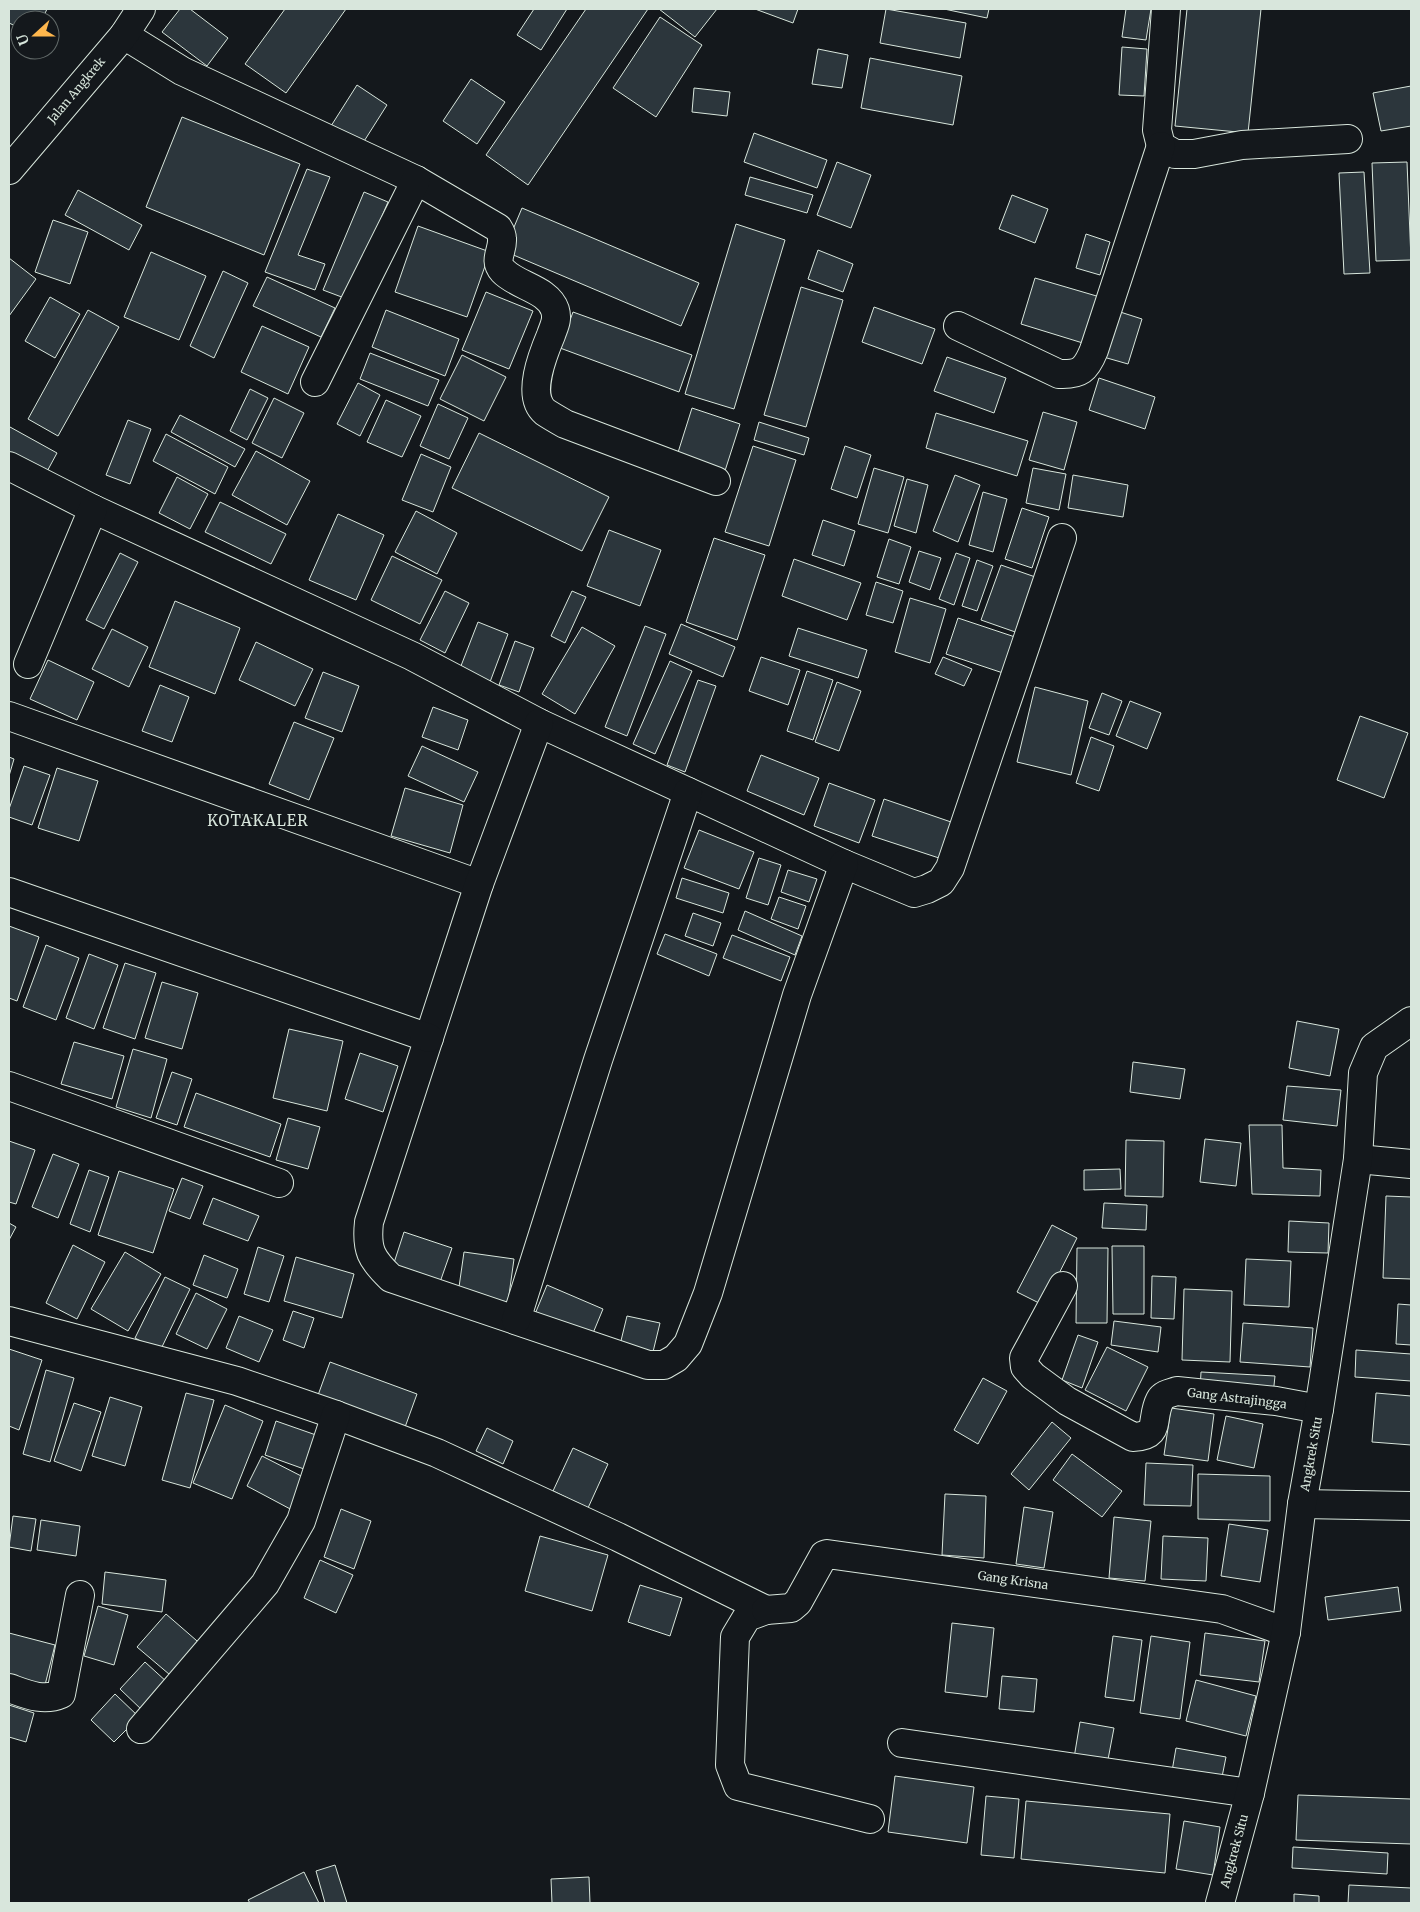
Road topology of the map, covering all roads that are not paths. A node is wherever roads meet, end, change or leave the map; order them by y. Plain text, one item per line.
1 (141, 9) edge
2 (1166, 9) edge
3 (124, 35) junction
4 (1348, 139) dead end
5 (1161, 146) junction
6 (9, 170) edge
7 (416, 180) junction
8 (958, 326) dead end
9 (315, 382) dead end
10 (9, 466) edge
11 (716, 481) dead end
12 (93, 510) junction
13 (1062, 538) dead end
14 (28, 664) dead end
15 (9, 716) edge
16 (538, 723) junction
17 (688, 792) junction
18 (844, 864) junction
19 (479, 884) junction
20 (9, 892) edge
21 (1411, 1021) edge
22 (429, 1038) junction
23 (9, 1086) edge
24 (1358, 1159) junction
25 (1411, 1164) edge
26 (279, 1183) dead end
27 (1063, 1286) dead end
28 (516, 1320) junction
29 (9, 1321) edge
30 (1319, 1409) junction
31 (336, 1414) junction
32 (1302, 1504) junction
33 (1411, 1506) edge
34 (80, 1595) dead end
35 (766, 1610) junction
36 (1286, 1632) junction
37 (9, 1688) edge
38 (142, 1729) dead end
39 (902, 1743) dead end
40 (1250, 1793) junction
41 (870, 1819) dead end
42 (1220, 1903) edge

1 - 3 street, Jalan Angkrek
2 - 5 street
3 - 6 street, Jalan Angkrek
3 - 7 street
4 - 5 street
5 - 8 street
7 - 9 street
7 - 11 street
10 - 12 street
12 - 14 street
12 - 16 street
13 - 18 street
15 - 19 street
16 - 17 street
16 - 19 street
17 - 18 street
17 - 28 street
18 - 28 street
19 - 22 street
20 - 22 street
21 - 24 street, Angkrek Situ
22 - 28 street
23 - 26 street
24 - 25 street
24 - 30 street, Angkrek Situ
27 - 30 street, Gang Astrajingga
29 - 31 street
30 - 32 street, Angkrek Situ
31 - 35 street
31 - 38 street
32 - 33 street
32 - 36 street, Angkrek Situ
34 - 37 street
35 - 36 street, Gang Krisna
35 - 41 street
36 - 40 street, Angkrek Situ
39 - 40 street
40 - 42 street, Angkrek Situ

